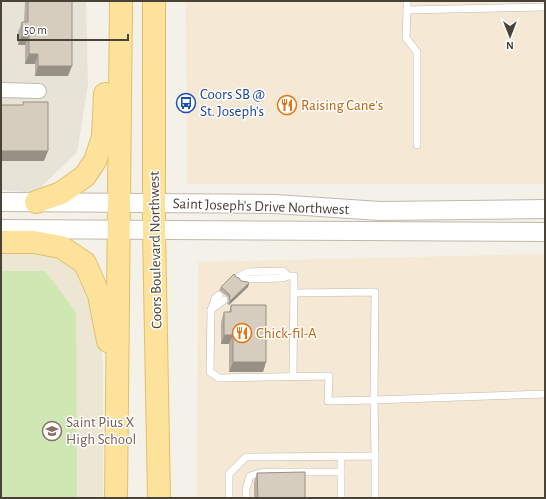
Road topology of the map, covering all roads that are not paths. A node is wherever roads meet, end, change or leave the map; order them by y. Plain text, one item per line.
1 (110, 1) edge
2 (120, 1) edge
3 (154, 1) edge
4 (407, 1) edge
5 (545, 7) edge
6 (407, 10) junction
7 (1, 90) edge
8 (39, 91) dead end
9 (417, 145) dead end
10 (1, 202) edge
11 (36, 202) junction
12 (119, 204) junction
13 (154, 204) junction
14 (545, 209) edge
15 (1, 229) edge
16 (118, 229) junction
17 (154, 229) junction
18 (545, 232) edge
19 (1, 242) edge
20 (241, 279) edge
21 (294, 292) junction
22 (221, 297) dead end
23 (293, 376) junction
24 (117, 388) junction
25 (545, 394) edge
26 (374, 400) junction
27 (341, 456) junction
28 (375, 456) junction
29 (341, 472) junction
30 (116, 498) edge
31 (159, 498) edge
32 (229, 498) edge
33 (246, 498) edge
34 (341, 498) edge
35 (375, 498) edge

1 - 11 main road
2 - 12 main road
3 - 13 main road, Coors Boulevard Northwest
4 - 6 lane
5 - 6 lane
6 - 9 lane
7 - 8 street
10 - 11 street, Saint Joseph's Drive Northwest
11 - 12 street, Saint Joseph's Drive Northwest
12 - 13 street, Saint Joseph's Drive Northwest
12 - 16 main road
13 - 14 street, Saint Joseph's Drive Northwest
13 - 17 main road, Coors Boulevard Northwest
15 - 16 street, Saint Joseph's Drive Northwest
16 - 17 street, Saint Joseph's Drive Northwest
16 - 24 main road
17 - 18 street, Saint Joseph's Drive Northwest
17 - 31 main road, Coors Boulevard Northwest
19 - 24 main road
20 - 21 lane
21 - 23 lane
21 - 26 lane
22 - 23 lane
23 - 26 lane
24 - 30 main road
25 - 26 lane
26 - 28 lane
27 - 28 lane
27 - 29 lane
27 - 32 lane
28 - 35 lane
29 - 33 lane
29 - 34 lane

